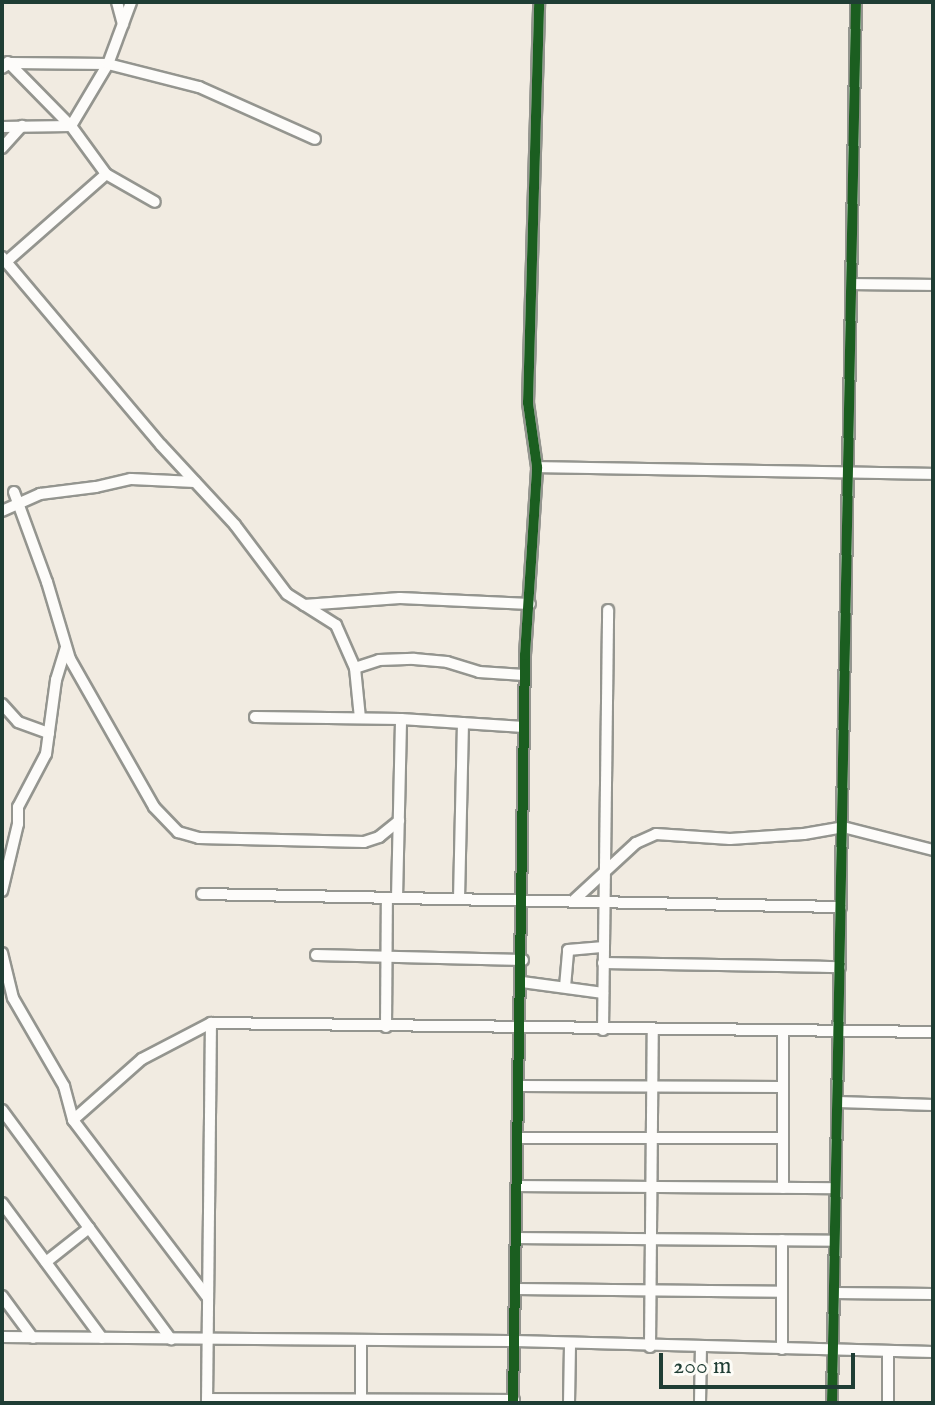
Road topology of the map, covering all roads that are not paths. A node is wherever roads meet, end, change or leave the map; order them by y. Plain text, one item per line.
1 (117, 2) edge
2 (131, 2) edge
3 (539, 2) edge
4 (856, 2) edge
5 (124, 26) junction
6 (5, 64) edge
7 (108, 64) junction
8 (22, 126) junction
9 (71, 126) junction
10 (2, 127) edge
11 (315, 139) dead end
12 (2, 148) edge
13 (106, 174) junction
14 (155, 202) dead end
15 (4, 259) edge
16 (853, 284) junction
17 (933, 285) edge
18 (537, 467) junction
19 (849, 471) junction
20 (933, 474) edge
21 (195, 482) junction
22 (14, 492) dead end
23 (18, 504) junction
24 (2, 511) edge
25 (530, 604) junction
26 (304, 605) junction
27 (608, 610) dead end
28 (66, 646) junction
29 (355, 668) junction
30 (524, 675) junction
31 (2, 704) edge
32 (255, 717) dead end
33 (360, 718) junction
34 (401, 719) junction
35 (463, 723) junction
36 (524, 727) junction
37 (49, 733) junction
38 (399, 821) junction
39 (843, 827) junction
40 (933, 850) edge
41 (605, 869) junction
42 (2, 891) edge
43 (202, 894) dead end
44 (392, 898) junction
45 (459, 899) junction
46 (524, 901) junction
47 (572, 902) junction
48 (604, 902) junction
49 (841, 907) junction
50 (604, 947) junction
51 (2, 953) edge
52 (316, 955) dead end
53 (386, 957) junction
54 (523, 960) junction
55 (603, 963) junction
56 (840, 967) junction
57 (522, 982) junction
58 (565, 987) junction
59 (603, 993) junction
60 (211, 1023) junction
61 (386, 1027) junction
62 (521, 1029) junction
63 (603, 1030) junction
64 (653, 1031) junction
65 (783, 1031) junction
66 (839, 1032) junction
67 (933, 1032) edge
68 (520, 1086) junction
69 (653, 1087) junction
70 (783, 1087) junction
71 (838, 1102) junction
72 (933, 1105) edge
73 (2, 1110) edge
74 (73, 1120) junction
75 (519, 1138) junction
76 (652, 1138) junction
77 (783, 1138) junction
78 (518, 1186) junction
79 (652, 1187) junction
80 (783, 1188) junction
81 (836, 1188) junction
82 (2, 1203) edge
83 (89, 1228) junction
84 (517, 1238) junction
85 (651, 1239) junction
86 (782, 1240) junction
87 (834, 1241) junction
88 (46, 1262) junction
89 (516, 1289) junction
90 (651, 1291) junction
91 (782, 1292) junction
92 (834, 1293) junction
93 (933, 1294) edge
94 (2, 1296) edge
95 (208, 1298) junction
96 (2, 1337) edge
97 (33, 1338) junction
98 (102, 1338) junction
99 (171, 1339) junction
100 (208, 1339) junction
101 (515, 1341) junction
102 (361, 1342) junction
103 (570, 1345) junction
104 (650, 1347) junction
105 (701, 1348) junction
106 (782, 1349) junction
107 (833, 1350) junction
108 (888, 1351) junction
109 (933, 1352) edge
110 (207, 1401) edge
111 (266, 1401) edge
112 (361, 1402) edge
113 (514, 1402) edge
114 (569, 1403) edge
115 (579, 1403) edge
116 (700, 1403) edge
117 (832, 1403) edge
118 (888, 1403) edge

1 - 5 street
2 - 5 street
3 - 18 street
4 - 16 street
5 - 7 street
6 - 7 street
6 - 9 street
7 - 9 street
7 - 11 street
8 - 9 street
8 - 10 street
8 - 12 street
9 - 13 street
13 - 14 street
13 - 15 street
15 - 21 street
16 - 17 street
16 - 19 street
18 - 19 street
18 - 25 street
19 - 20 street
19 - 39 street
21 - 23 street
21 - 26 street
22 - 23 street
23 - 24 street
23 - 28 street
25 - 26 street
25 - 30 street
26 - 29 street
27 - 41 street
28 - 37 street
28 - 38 street
29 - 30 street
29 - 33 street
30 - 36 street
31 - 37 street
32 - 33 street
33 - 34 street
34 - 35 street
34 - 38 street
35 - 36 street
35 - 45 street
36 - 46 street
37 - 42 street
38 - 44 street
39 - 40 street
39 - 41 street
39 - 49 street
41 - 47 street
41 - 48 street
43 - 44 street
44 - 45 street
44 - 53 street
45 - 46 street
46 - 47 street
46 - 54 street
47 - 48 street
48 - 49 street
48 - 50 street
49 - 56 street
50 - 55 street
50 - 58 street
51 - 74 street
52 - 53 street
53 - 54 street
53 - 61 street
54 - 57 street
55 - 56 street
55 - 59 street
56 - 66 street
57 - 58 street
57 - 62 street
58 - 59 street
59 - 63 street
60 - 61 street
60 - 74 street
60 - 95 street
61 - 62 street
62 - 63 street
62 - 68 street
63 - 64 street
64 - 65 street
64 - 69 street
65 - 66 street
65 - 70 street
66 - 67 street
66 - 71 street
68 - 69 street
68 - 75 street
69 - 70 street
69 - 76 street
70 - 77 street
71 - 72 street
71 - 81 street
73 - 83 street
74 - 95 street
75 - 76 street
75 - 78 street
76 - 77 street
76 - 79 street
77 - 80 street
78 - 79 street
78 - 84 street
79 - 80 street
79 - 85 street
80 - 81 street
81 - 87 street
82 - 88 street
83 - 88 street
83 - 99 street
84 - 85 street
84 - 89 street
85 - 86 street
85 - 90 street
86 - 87 street
86 - 91 street
87 - 92 street
88 - 98 street
89 - 90 street
89 - 101 street
90 - 91 street
90 - 104 street
91 - 106 street
92 - 93 street
92 - 107 street
94 - 97 street
95 - 100 street
96 - 97 street
97 - 98 street
98 - 99 street
99 - 100 street
100 - 102 street
100 - 110 street
101 - 102 street
101 - 103 street
101 - 113 street
102 - 112 street
103 - 104 street
103 - 114 street
104 - 105 street
105 - 106 street
105 - 116 street
106 - 107 street
107 - 108 street
107 - 117 street
108 - 109 street
108 - 118 street
110 - 111 street
111 - 112 street
112 - 113 street
114 - 115 street

